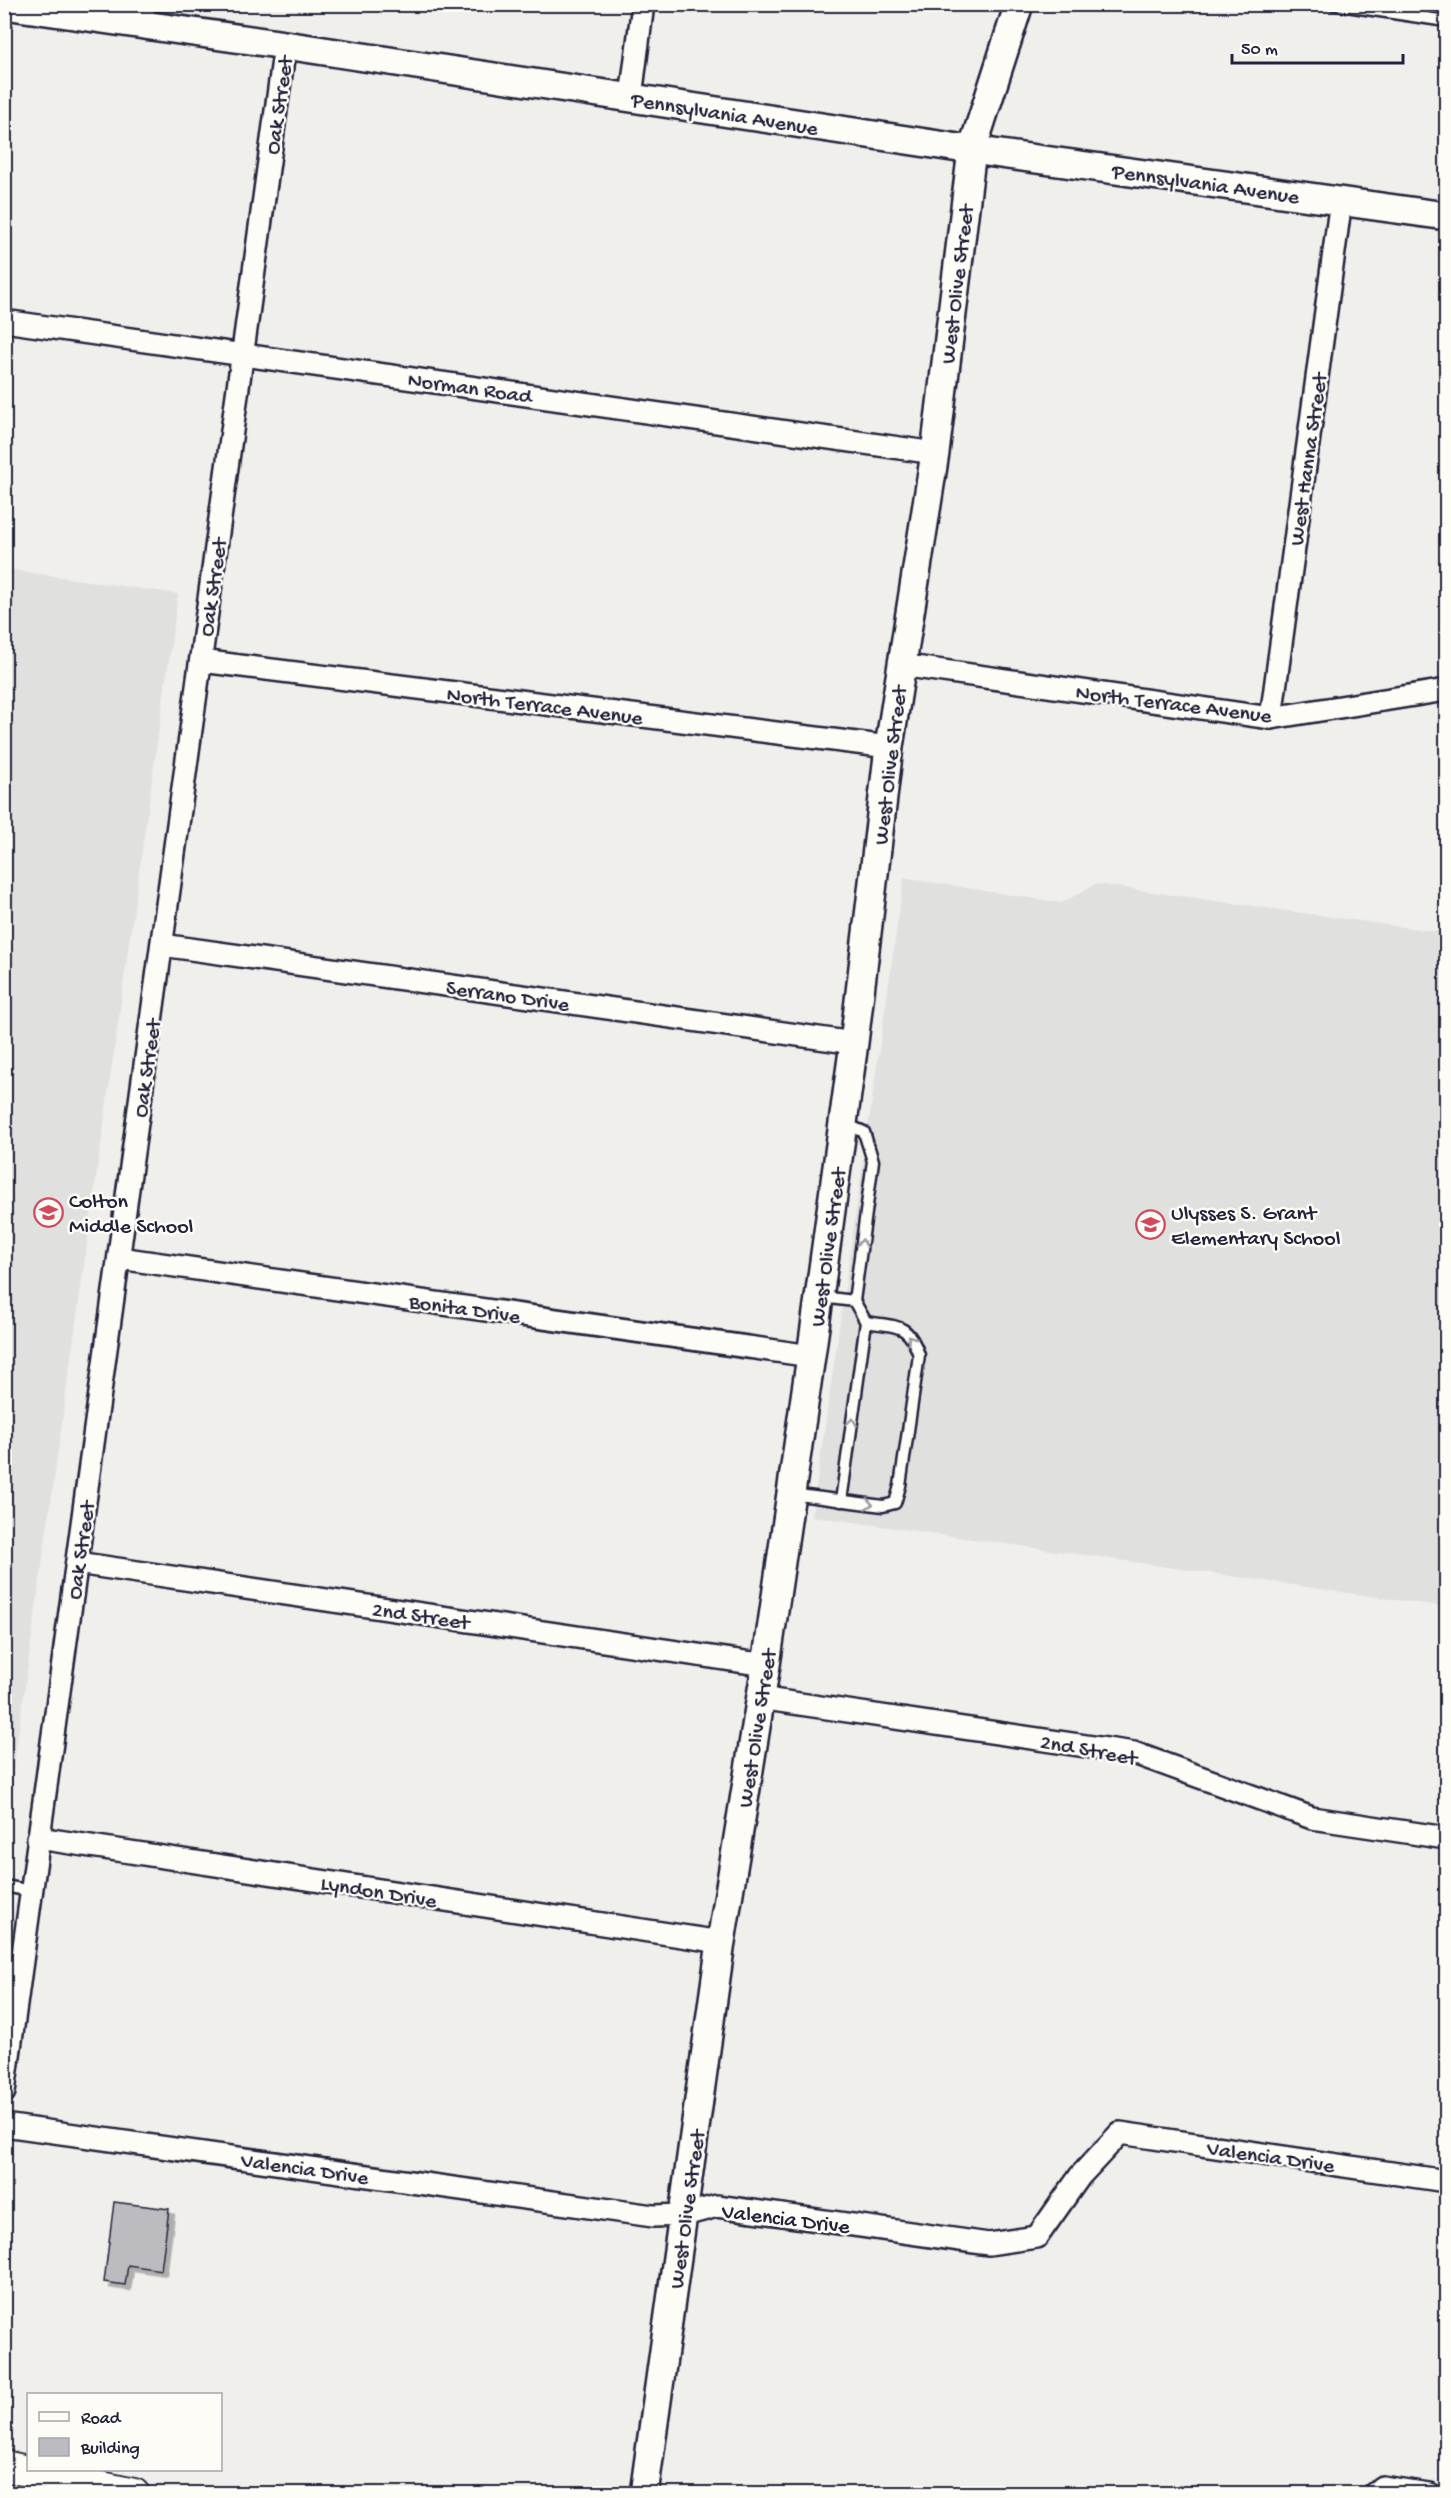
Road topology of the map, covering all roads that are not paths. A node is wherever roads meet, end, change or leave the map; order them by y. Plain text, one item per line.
1 (644, 4) edge
2 (1019, 4) edge
3 (1333, 4) edge
4 (4, 5) edge
5 (148, 15) edge
6 (1446, 21) edge
7 (285, 45) junction
8 (631, 97) junction
9 (972, 150) junction
10 (1341, 200) junction
11 (1446, 216) edge
12 (4, 321) edge
13 (243, 353) junction
14 (935, 453) junction
15 (201, 661) junction
16 (901, 665) junction
17 (1446, 690) edge
18 (1271, 718) junction
19 (889, 747) junction
20 (162, 945) junction
21 (854, 1043) junction
22 (843, 1123) junction
23 (119, 1258) junction
24 (819, 1296) junction
25 (854, 1300) junction
26 (866, 1322) junction
27 (811, 1356) junction
28 (791, 1494) junction
29 (841, 1501) junction
30 (77, 1563) junction
31 (765, 1665) junction
32 (759, 1698) junction
33 (38, 1838) junction
34 (1446, 1838) edge
35 (4, 1886) edge
36 (32, 1891) junction
37 (721, 1942) junction
38 (13, 1963) edge
39 (4, 2092) edge
40 (4, 2125) edge
41 (1446, 2181) edge
42 (684, 2215) junction
43 (4, 2466) edge
44 (27, 2471) edge
45 (28, 2471) edge
46 (134, 2493) edge
47 (644, 2493) edge
48 (1374, 2493) edge
49 (1429, 2493) edge

1 - 8 street
2 - 9 street, West Olive Street
3 - 6 lane
4 - 5 street, Pennsylvania Avenue
5 - 7 street, Pennsylvania Avenue
7 - 8 street, Pennsylvania Avenue
7 - 13 street, Oak Street
8 - 9 street, Pennsylvania Avenue
9 - 10 street, Pennsylvania Avenue
9 - 14 street, West Olive Street
10 - 11 street, Pennsylvania Avenue
10 - 18 street, West Hanna Street
12 - 13 street, Norman Road
13 - 14 street, Norman Road
13 - 15 street, Oak Street
14 - 16 street, West Olive Street
15 - 19 street, North Terrace Avenue
15 - 20 street, Oak Street
16 - 18 street, North Terrace Avenue
16 - 19 street, West Olive Street
17 - 18 street, North Terrace Avenue
19 - 21 street, West Olive Street
20 - 21 street, Serrano Drive
20 - 23 street, Oak Street
21 - 22 street, West Olive Street
22 - 24 street, West Olive Street
25 -> 22 lane
23 - 27 street, Bonita Drive
23 - 30 street, Oak Street
24 - 25 lane
24 - 27 street, West Olive Street
25 - 26 lane
29 -> 26 lane
29 -> 26 lane
27 - 28 street, West Olive Street
28 - 29 lane
28 - 31 street, West Olive Street
30 - 31 street, 2nd Street
30 - 33 street, Oak Street
31 - 32 street, West Olive Street
32 - 34 street, 2nd Street
32 - 37 street, West Olive Street
33 - 36 street, Oak Street
33 - 37 street, Lyndon Drive
35 - 36 lane
36 - 38 street, Oak Street
37 - 42 street, West Olive Street
38 - 39 street, Oak Street
40 - 42 street, Valencia Drive
41 - 42 street, Valencia Drive
42 - 47 street, West Olive Street
43 - 44 main road
45 - 46 main road
48 - 49 street

